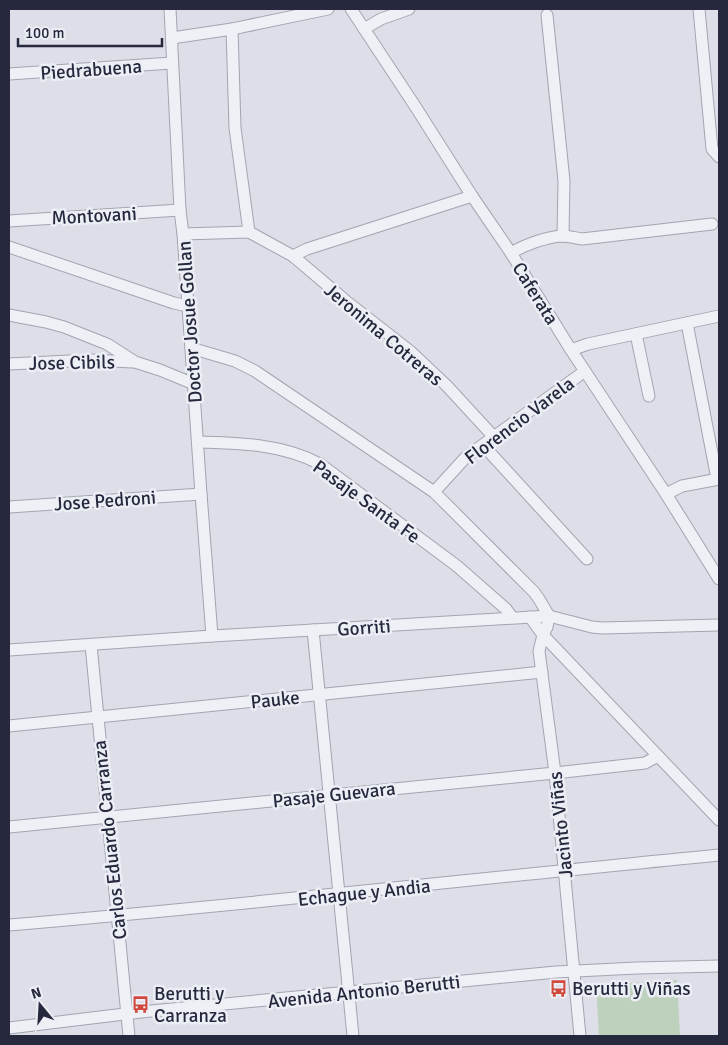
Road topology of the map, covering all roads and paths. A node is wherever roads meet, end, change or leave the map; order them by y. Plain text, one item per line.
1 (170, 9) edge
2 (328, 9) edge
3 (351, 9) edge
4 (409, 9) edge
5 (699, 9) edge
6 (547, 15) dead end
7 (232, 29) junction
8 (364, 29) junction
9 (172, 38) junction
10 (172, 63) junction
11 (9, 74) edge
12 (719, 157) edge
13 (472, 196) junction
14 (180, 210) junction
15 (9, 221) edge
16 (712, 224) dead end
17 (248, 232) junction
18 (183, 234) junction
19 (563, 236) junction
20 (9, 247) edge
21 (511, 253) junction
22 (293, 256) junction
23 (188, 306) junction
24 (9, 314) edge
25 (719, 316) edge
26 (688, 323) junction
27 (636, 334) junction
28 (191, 348) junction
29 (571, 350) junction
30 (135, 362) junction
31 (9, 364) edge
32 (585, 371) junction
33 (194, 384) junction
34 (649, 396) dead end
35 (493, 436) junction
36 (198, 442) junction
37 (483, 445) junction
38 (718, 479) edge
39 (434, 492) junction
40 (201, 494) junction
41 (666, 494) junction
42 (9, 507) edge
43 (587, 560) dead end
44 (719, 579) edge
45 (549, 616) junction
46 (512, 617) junction
47 (530, 617) junction
48 (719, 626) edge
49 (313, 630) junction
50 (543, 635) junction
51 (212, 636) junction
52 (91, 645) junction
53 (9, 650) edge
54 (542, 672) junction
55 (319, 694) junction
56 (97, 717) junction
57 (9, 726) edge
58 (658, 756) junction
59 (554, 773) junction
60 (329, 795) junction
61 (107, 818) junction
62 (719, 820) edge
63 (9, 827) edge
64 (719, 855) edge
65 (564, 870) junction
66 (339, 894) junction
67 (117, 916) junction
68 (9, 926) edge
69 (719, 966) edge
70 (574, 971) junction
71 (348, 992) junction
72 (126, 1014) junction
73 (9, 1028) edge
74 (129, 1036) edge
75 (353, 1036) edge
76 (580, 1036) edge

1 - 9 street, Doctor Josue Gollan
2 - 7 street
3 - 8 street, Caferata
4 - 8 street
5 - 12 street
6 - 19 street
7 - 9 street
7 - 17 street
8 - 13 street, Caferata
9 - 10 street, Doctor Josue Gollan
10 - 11 street, Piedrabuena
10 - 14 street, Doctor Josue Gollan
13 - 21 street, Caferata
13 - 22 street
14 - 15 street, Montovani
14 - 18 street, Doctor Josue Gollan
16 - 19 street
17 - 18 street
17 - 22 street
18 - 23 street, Doctor Josue Gollan
19 - 21 street
20 - 23 street
21 - 29 street, Caferata
22 - 35 street, Jeronima Cotreras
23 - 28 street, Doctor Josue Gollan
24 - 30 street
25 - 26 street
26 - 27 street
26 - 38 street
27 - 29 street
27 - 34 street
28 - 33 street, Doctor Josue Gollan
28 - 39 street
29 - 32 street, Caferata
30 - 31 street, Jose Cibils
30 - 33 street
32 - 35 street, Florencio Varela
32 - 41 street, Caferata
33 - 36 street, Doctor Josue Gollan
35 - 37 street, Florencio Varela
36 - 40 street, Doctor Josue Gollan
36 - 46 street, Pasaje Santa Fe
37 - 39 street, Florencio Varela
37 - 43 street
38 - 41 street
39 - 45 street
40 - 42 street, Jose Pedroni
40 - 51 street, Doctor Josue Gollan
41 - 44 street, Caferata
45 - 47 street, Gorriti
45 - 48 street, Gorriti
45 - 50 street, Jacinto Viñas
46 - 47 street, Gorriti
46 - 49 street, Gorriti
47 - 50 street
49 - 51 street, Gorriti
49 - 55 street
50 - 54 street, Jacinto Viñas
50 - 58 street
51 - 52 street, Gorriti
52 - 53 street, Gorriti
52 - 56 street, Carlos Eduardo Carranza
54 - 55 street, Pauke
54 - 59 street, Jacinto Viñas
55 - 56 street, Pauke
55 - 60 street
56 - 57 street, Pauke
56 - 61 street, Carlos Eduardo Carranza
58 - 59 street, Pasaje Guevara
58 - 62 street
59 - 60 street, Pasaje Guevara
59 - 65 street, Jacinto Viñas
60 - 61 street, Pasaje Guevara
60 - 66 street
61 - 63 street, Pasaje Guevara
61 - 67 street, Carlos Eduardo Carranza
64 - 65 street, Echague y Andia
65 - 66 street, Echague y Andia
65 - 70 street, Jacinto Viñas
66 - 67 street, Echague y Andia
66 - 71 street
67 - 68 street, Echague y Andia
67 - 72 street, Carlos Eduardo Carranza
69 - 70 street, Avenida Antonio Berutti
70 - 71 street, Avenida Antonio Berutti
70 - 76 street, Jacinto Viñas
71 - 72 street, Avenida Antonio Berutti
71 - 75 street
72 - 73 street, Avenida Antonio Berutti
72 - 74 street, Carlos Eduardo Carranza

